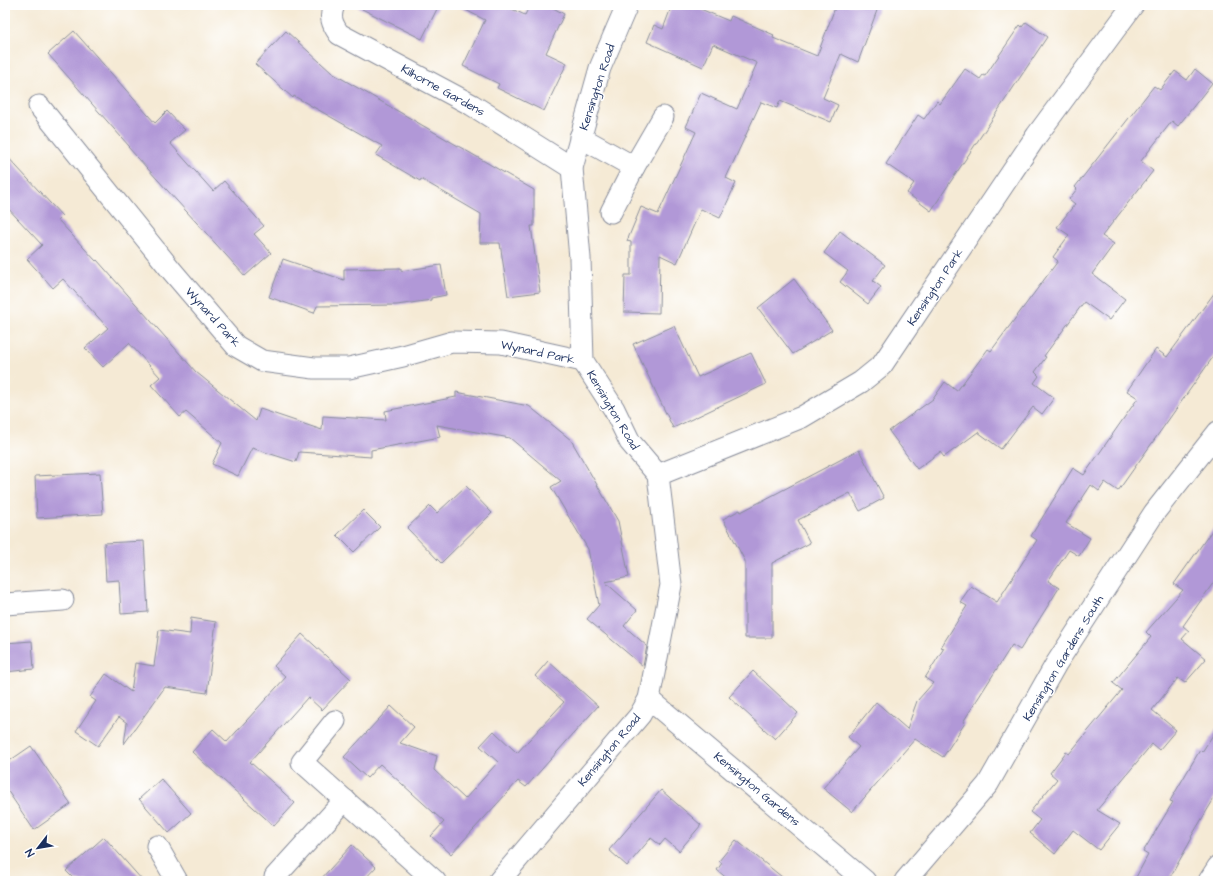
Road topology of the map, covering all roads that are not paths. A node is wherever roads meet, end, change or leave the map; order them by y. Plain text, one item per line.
1 (334, 5) edge
2 (627, 5) edge
3 (1133, 5) edge
4 (39, 106) dead end
5 (663, 117) dead end
6 (580, 137) junction
7 (634, 167) junction
8 (572, 168) junction
9 (611, 212) dead end
10 (583, 361) junction
11 (1218, 432) edge
12 (658, 475) junction
13 (64, 600) dead end
14 (5, 604) edge
15 (649, 699) junction
16 (335, 721) dead end
17 (345, 800) junction
18 (158, 846) dead end
19 (1218, 867) edge
20 (275, 877) dead end
21 (177, 881) edge
22 (435, 881) edge
23 (499, 881) edge
24 (865, 881) edge
25 (905, 881) edge
26 (1209, 881) edge

1 - 8 street, Kilhorne Gardens
2 - 6 street, Kensington Road
3 - 12 street, Kensington Park
4 - 10 street, Wynard Park
5 - 7 street
6 - 7 street
6 - 8 street, Kensington Road
7 - 9 street
8 - 10 street, Kensington Road
10 - 12 street, Kensington Road
11 - 25 street, Kensington Gardens South
12 - 15 street, Kensington Road
13 - 14 street
15 - 23 street, Kensington Road
15 - 24 street, Kensington Gardens
16 - 17 street
17 - 20 street
17 - 22 street
18 - 21 street
19 - 26 street

